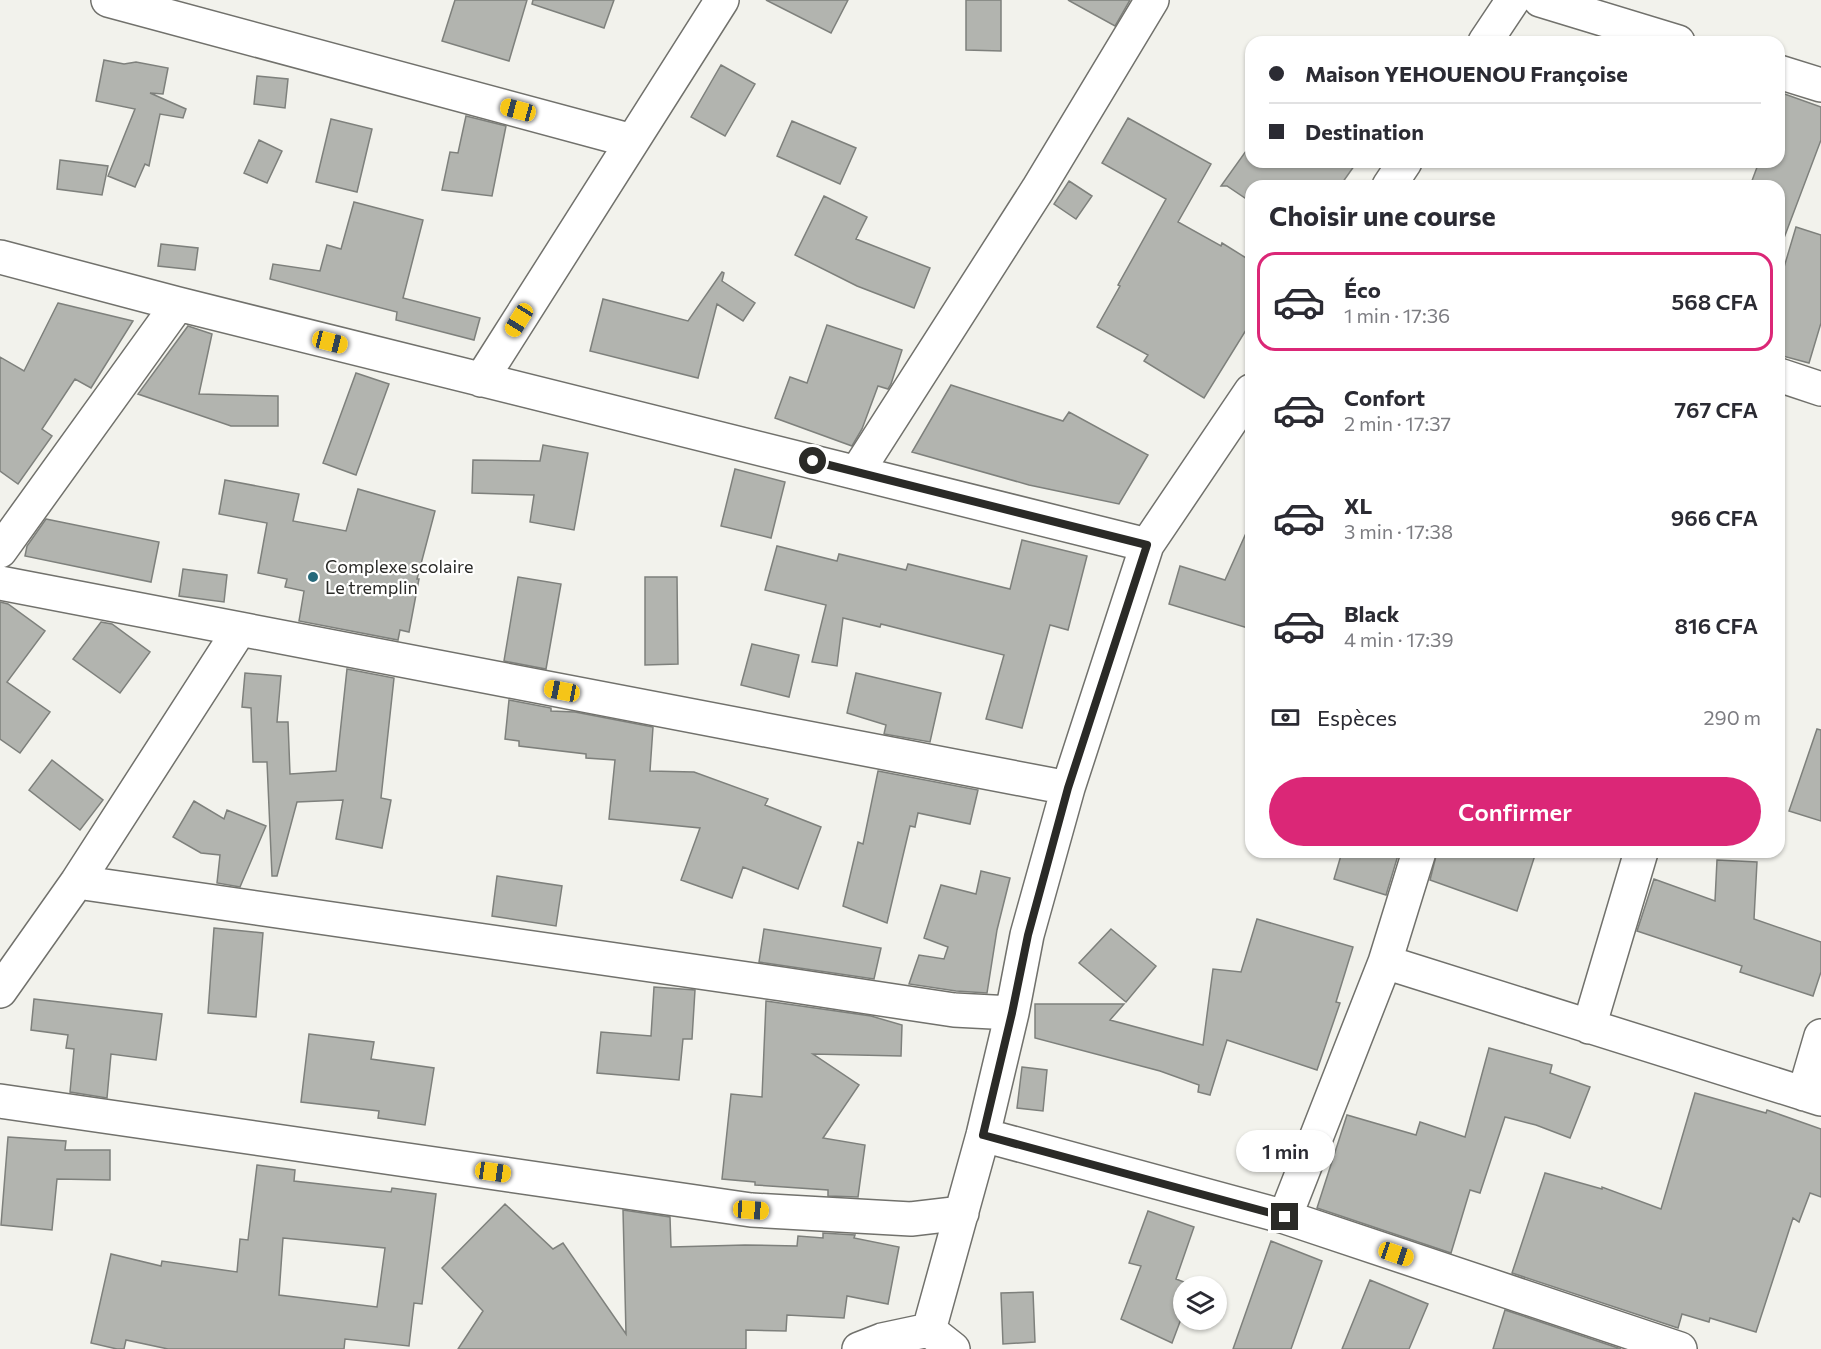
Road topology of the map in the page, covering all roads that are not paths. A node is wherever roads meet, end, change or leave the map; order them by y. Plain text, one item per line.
1 (108, 0) edge
2 (722, 0) edge
3 (1152, 0) edge
4 (1513, 0) edge
5 (1540, 0) edge
6 (1489, 36) edge
7 (1658, 36) edge
8 (1785, 74) edge
9 (1821, 85) edge
10 (632, 141) junction
11 (0, 257) edge
12 (178, 304) junction
13 (481, 380) junction
14 (1785, 380) edge
15 (1821, 389) edge
16 (1245, 400) edge
17 (857, 472) junction
18 (1147, 545) junction
19 (0, 551) edge
20 (0, 583) edge
21 (240, 629) junction
22 (1068, 788) junction
23 (1417, 858) edge
24 (1639, 858) edge
25 (77, 882) junction
26 (1385, 962) junction
27 (0, 991) edge
28 (1012, 1013) junction
29 (1589, 1028) junction
30 (1821, 1036) edge
31 (1812, 1097) edge
32 (0, 1101) edge
33 (983, 1135) junction
34 (962, 1213) junction
35 (1285, 1217) junction
36 (941, 1339) edge
37 (859, 1349) edge
38 (1680, 1349) edge

1 - 10 street
2 - 10 street
3 - 17 street
4 - 6 street
5 - 7 street
8 - 9 street
10 - 13 street
11 - 12 street
12 - 13 street
12 - 19 street
13 - 17 street
14 - 15 street
16 - 18 street
17 - 18 street
18 - 22 street
20 - 21 street
21 - 22 street
21 - 25 street
22 - 28 street
23 - 26 street
24 - 29 street
25 - 27 street
25 - 28 street
26 - 29 street
26 - 35 street
28 - 33 street
29 - 31 street
30 - 31 street
32 - 34 street
33 - 34 street
33 - 35 street
34 - 36 street
35 - 38 street
36 - 37 street

